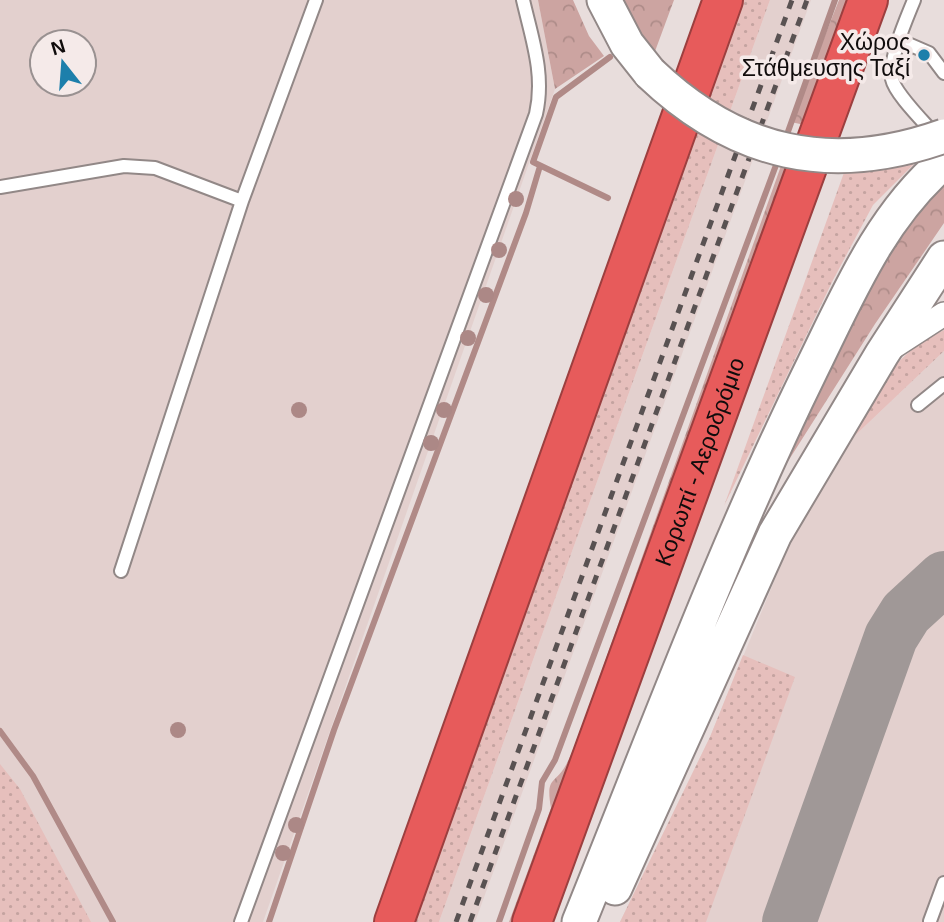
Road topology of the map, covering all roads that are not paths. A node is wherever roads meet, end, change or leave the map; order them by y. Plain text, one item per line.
1 (316, 0) edge
2 (604, 0) edge
3 (723, 0) edge
4 (868, 0) edge
5 (914, 0) edge
6 (521, 1) edge
7 (899, 40) junction
8 (944, 72) edge
9 (944, 136) edge
10 (944, 146) edge
11 (944, 162) edge
12 (0, 187) edge
13 (242, 201) junction
14 (944, 258) edge
15 (944, 314) edge
16 (881, 354) junction
17 (944, 384) edge
18 (918, 405) dead end
19 (121, 571) dead end
20 (944, 883) edge
21 (241, 922) edge
22 (394, 922) edge
23 (532, 922) edge
24 (579, 922) edge
25 (599, 922) edge
26 (931, 922) edge

1 - 13 lane
2 - 9 street, bridge
3 - 22 highway
4 - 23 highway, Κορωπί - Αεροδρόμιο
5 - 7 lane
6 - 21 lane
7 - 8 lane
7 - 10 lane
11 - 24 street
12 - 13 lane
13 - 19 lane
14 - 16 street
15 - 16 street
16 - 25 street
17 - 18 lane
20 - 26 lane

